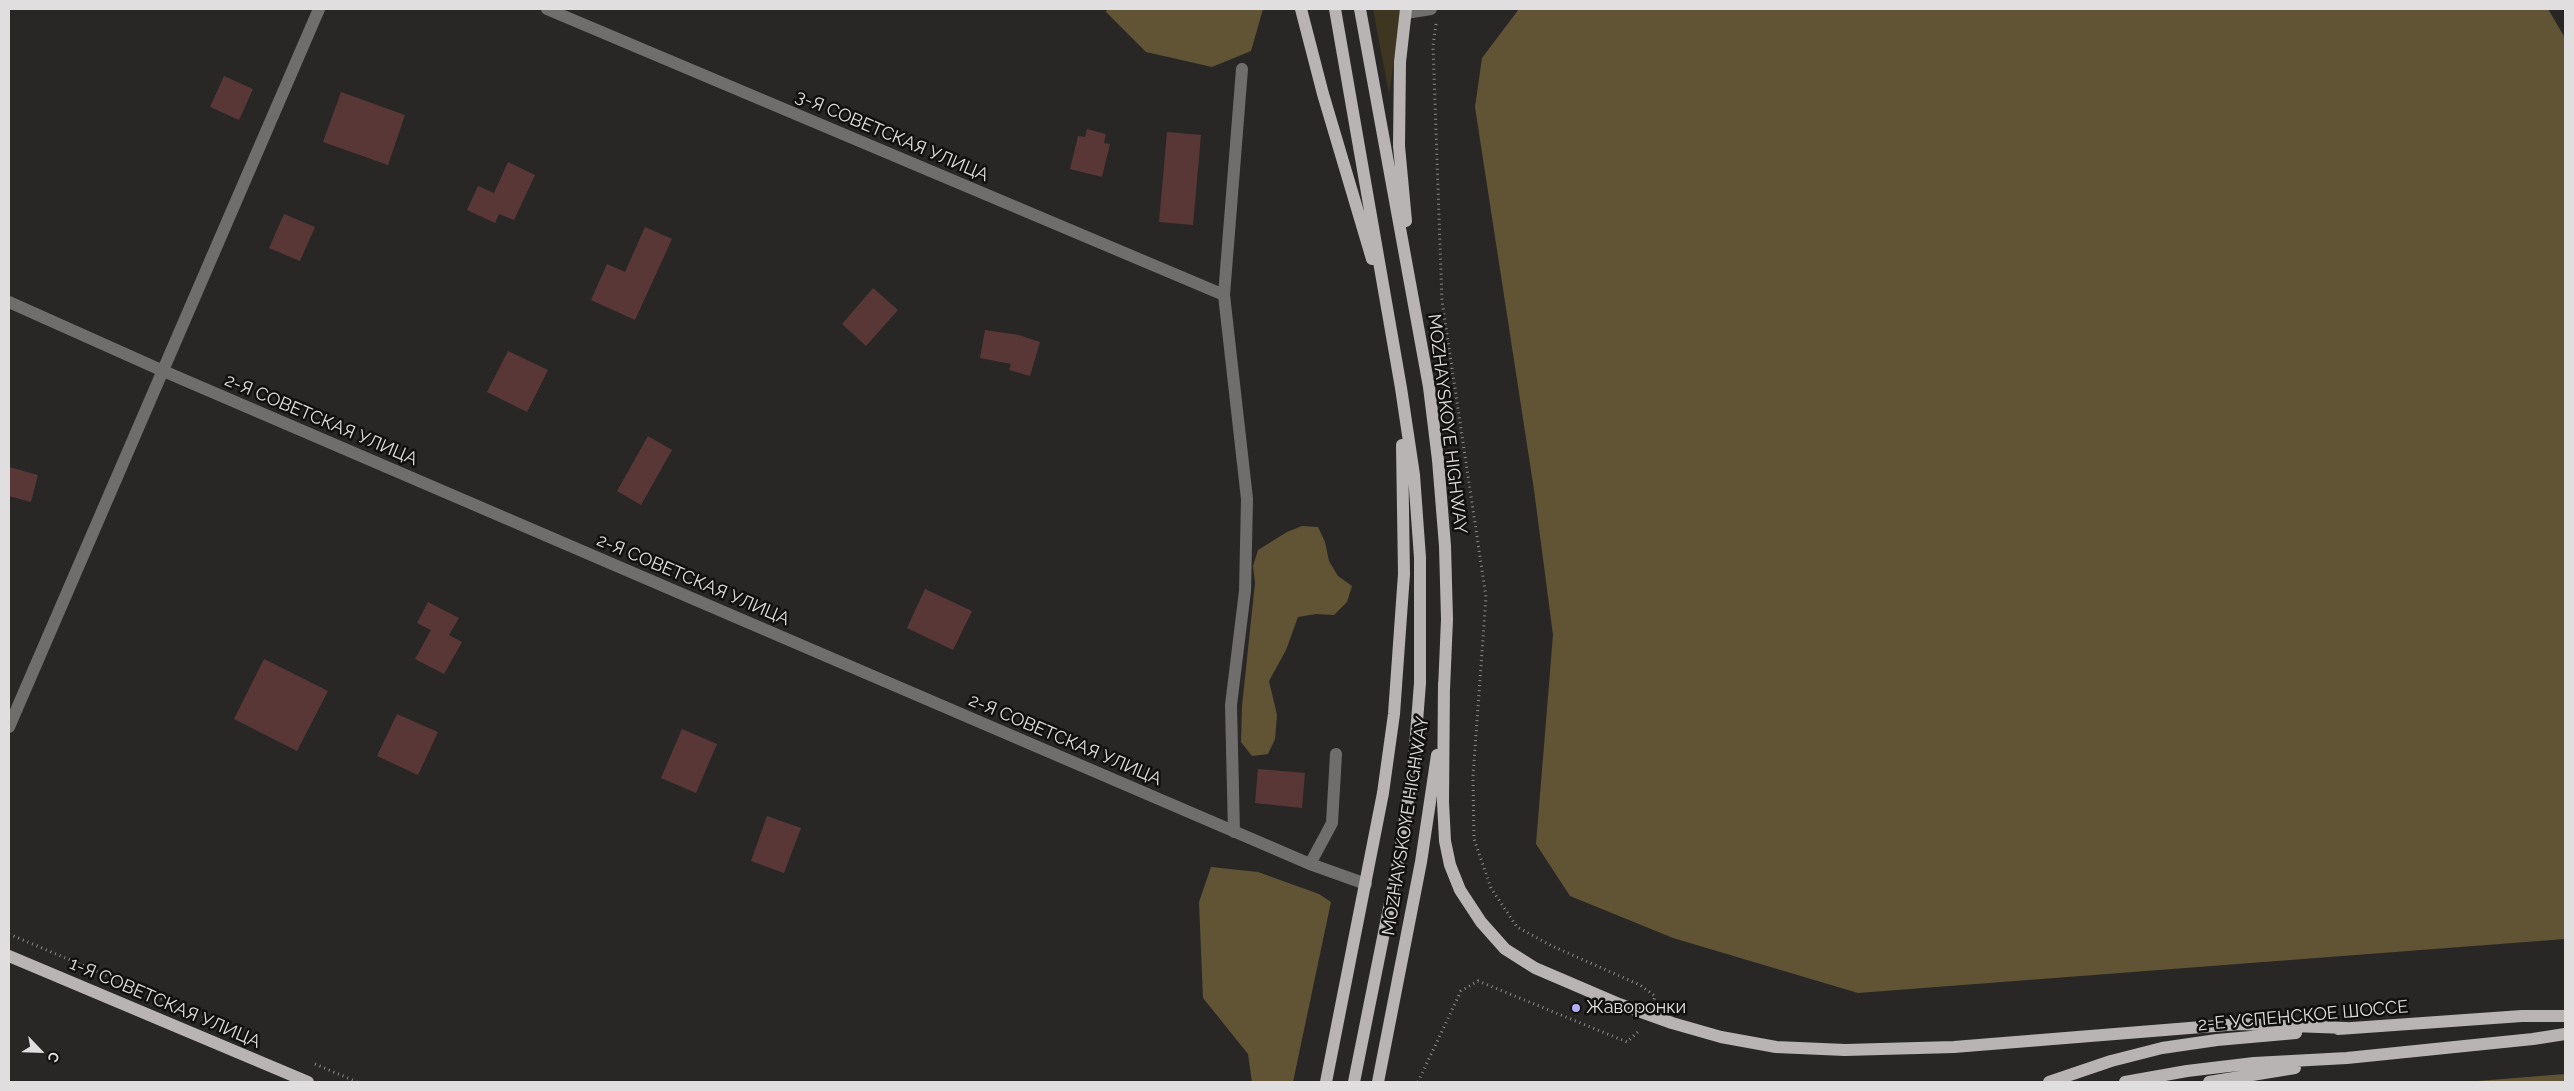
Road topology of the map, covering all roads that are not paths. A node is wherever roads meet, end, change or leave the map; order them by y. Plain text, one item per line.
1 (319, 9) edge
2 (547, 9) edge
3 (1301, 9) edge
4 (1335, 9) edge
5 (1360, 9) edge
6 (1406, 11) edge
7 (1434, 13) edge
8 (1242, 69) dead end
9 (1224, 295) junction
10 (9, 302) edge
11 (1387, 310) junction
12 (1415, 311) junction
13 (161, 370) junction
14 (1401, 388) junction
15 (1444, 684) junction
16 (9, 727) edge
17 (1336, 754) dead end
18 (1234, 832) junction
19 (1310, 864) junction
20 (1366, 884) junction
21 (9, 956) edge
22 (2565, 1016) edge
23 (2346, 1028) junction
24 (2565, 1034) edge
25 (2347, 1058) junction
26 (308, 1082) edge
27 (1326, 1082) edge
28 (1354, 1082) edge
29 (1378, 1082) edge
30 (2049, 1082) edge
31 (2125, 1082) edge
32 (2209, 1082) edge

1 - 13 street
2 - 9 street, 3-Я СОВЕТСКАЯ УЛИЦА
3 - 11 main road
4 - 11 main road, MOZHAYSKOYE HIGHWAY
5 - 12 main road, MOZHAYSKOYE HIGHWAY
6 - 7 street
6 - 12 main road
8 - 9 street
9 - 18 street
10 - 13 street, 2-Я СОВЕТСКАЯ УЛИЦА
11 - 14 main road, MOZHAYSKOYE HIGHWAY
12 - 15 main road, MOZHAYSKOYE HIGHWAY
13 - 16 street
13 - 18 street, 2-Я СОВЕТСКАЯ УЛИЦА
14 - 20 main road
14 - 28 main road, MOZHAYSKOYE HIGHWAY
15 - 23 main road
15 - 29 main road, MOZHAYSKOYE HIGHWAY
17 - 19 street
18 - 19 street, 2-Я СОВЕТСКАЯ УЛИЦА
19 - 20 street, 2-Я СОВЕТСКАЯ УЛИЦА
20 - 27 main road
21 - 26 main road, 1-Я СОВЕТСКАЯ УЛИЦА
22 - 23 main road, 2-Е УСПЕНСКОЕ ШОССЕ
23 - 30 main road, 2-Е УСПЕНСКОЕ ШОССЕ
24 - 25 main road
25 - 31 main road
25 - 32 main road

